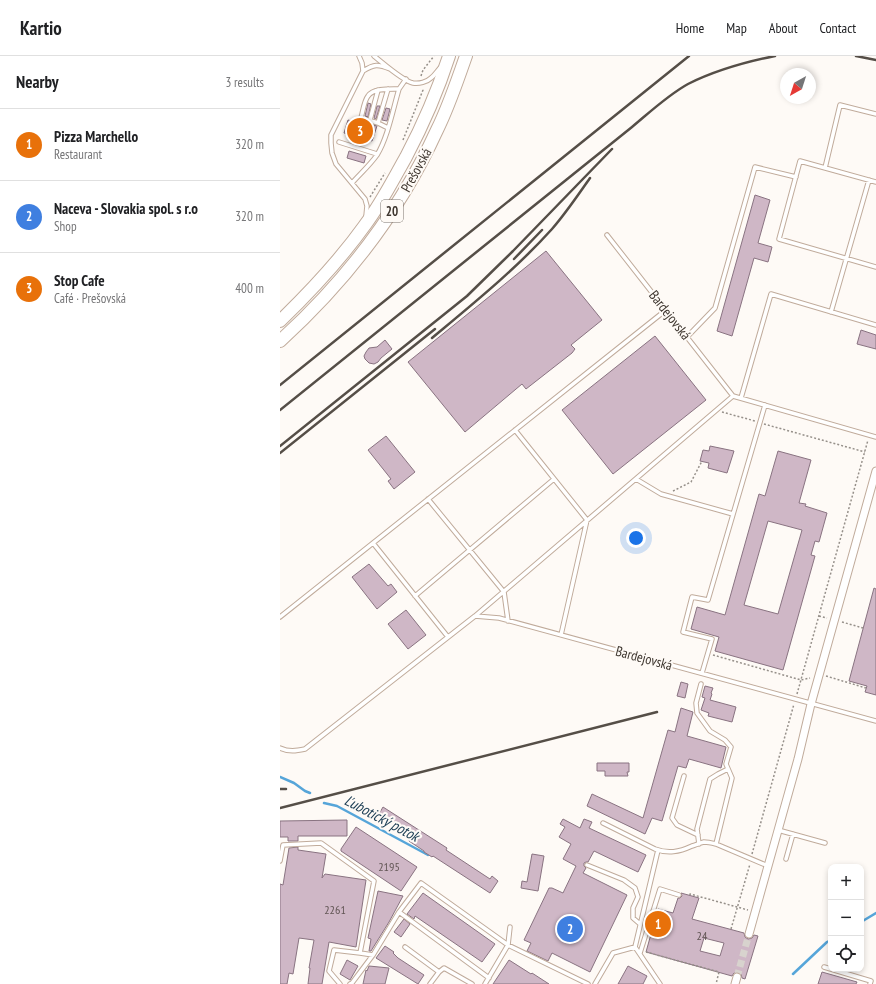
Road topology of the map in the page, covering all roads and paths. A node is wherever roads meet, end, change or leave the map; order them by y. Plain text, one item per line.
1 (360, 56) edge
2 (374, 56) edge
3 (434, 56) edge
4 (466, 56) edge
5 (448, 57) edge
6 (390, 69) junction
7 (364, 71) junction
8 (406, 80) junction
9 (422, 82) junction
10 (388, 89) junction
11 (399, 89) junction
12 (378, 90) junction
13 (876, 114) edge
14 (370, 120) junction
15 (378, 123) junction
16 (388, 128) junction
17 (403, 140) dead end
18 (339, 142) dead end
19 (377, 154) junction
20 (825, 168) junction
21 (385, 172) dead end
22 (796, 177) junction
23 (869, 180) junction
24 (876, 182) edge
25 (352, 183) junction
26 (369, 198) dead end
27 (365, 225) junction
28 (607, 235) dead end
29 (847, 258) junction
30 (876, 267) edge
31 (666, 310) junction
32 (831, 312) junction
33 (280, 321) edge
34 (876, 325) edge
35 (687, 337) junction
36 (280, 341) edge
37 (733, 396) junction
38 (741, 398) junction
39 (765, 405) junction
40 (716, 410) junction
41 (760, 422) junction
42 (515, 430) junction
43 (869, 435) junction
44 (876, 437) edge
45 (865, 452) junction
46 (702, 461) dead end
47 (876, 471) edge
48 (554, 479) junction
49 (636, 479) junction
50 (664, 495) junction
51 (428, 499) junction
52 (733, 514) junction
53 (587, 520) junction
54 (373, 543) junction
55 (470, 550) junction
56 (504, 592) junction
57 (415, 596) junction
58 (475, 616) junction
59 (280, 617) edge
60 (508, 621) junction
61 (561, 635) junction
62 (448, 637) junction
63 (708, 654) junction
64 (702, 674) junction
65 (819, 677) junction
66 (801, 680) junction
67 (701, 684) dead end
68 (866, 688) dead end
69 (796, 699) junction
70 (812, 704) junction
71 (876, 721) edge
72 (280, 748) edge
73 (728, 769) junction
74 (684, 776) dead end
75 (602, 822) dead end
76 (778, 830) junction
77 (793, 834) junction
78 (698, 835) junction
79 (825, 843) dead end
80 (699, 844) junction
81 (716, 844) junction
82 (658, 850) junction
83 (751, 859) junction
84 (786, 859) dead end
85 (280, 861) edge
86 (587, 865) dead end
87 (768, 866) junction
88 (679, 895) dead end
89 (690, 895) dead end
90 (738, 908) junction
91 (400, 912) junction
92 (755, 912) junction
93 (640, 924) junction
94 (510, 927) dead end
95 (731, 929) dead end
96 (749, 934) tunnel mouth
97 (508, 945) junction
98 (405, 947) dead end
99 (635, 947) junction
100 (640, 951) junction
101 (360, 953) junction
102 (373, 955) junction
103 (824, 967) dead end
104 (438, 972) junction
105 (489, 978) junction
106 (340, 984) edge
107 (350, 984) edge
108 (430, 984) edge
109 (472, 984) edge
110 (485, 984) edge
111 (588, 984) edge
112 (595, 984) edge
113 (660, 984) edge
114 (716, 984) edge
115 (870, 984) edge

1 - 7 lane
2 - 6 lane
3 - 9 path
4 - 36 main road, Prešovská / 20
5 - 9 lane, Prešovská
5 - 27 main road, Prešovská / 20
6 - 7 lane
6 - 8 lane
7 - 25 lane
8 - 9 lane
8 - 11 lane
9 - 17 path
10 - 11 lane
10 - 12 lane
10 - 15 lane
11 - 16 lane
12 - 14 lane
12 - 14 lane
13 - 20 lane
14 - 15 lane
15 - 16 lane
16 - 19 lane
18 - 19 lane
19 - 25 lane
20 - 22 lane
20 - 23 lane
21 - 26 path
22 - 29 lane
22 - 35 lane
23 - 24 lane
23 - 29 lane
25 - 27 lane
27 - 33 main road, Prešovská / 20
28 - 31 lane, Bardejovská
29 - 30 lane
29 - 32 lane
31 - 35 lane, Bardejovská
31 - 42 lane
32 - 34 lane
32 - 38 lane
35 - 37 lane, Bardejovská
37 - 38 lane
37 - 40 lane
38 - 39 lane
39 - 41 lane
39 - 43 lane
40 - 41 path
40 - 49 lane
41 - 45 path
41 - 52 lane
42 - 48 lane
42 - 51 lane
43 - 44 lane
43 - 45 path
45 - 66 path
46 - 50 path
47 - 65 street
48 - 53 lane
48 - 55 lane
49 - 50 lane
49 - 53 lane
50 - 52 lane
51 - 54 lane
51 - 55 lane
52 - 63 lane
53 - 56 lane
53 - 61 lane
54 - 57 lane
54 - 59 lane
55 - 56 lane
55 - 57 lane
56 - 58 lane
56 - 60 lane
57 - 62 lane
58 - 60 lane, Bardejovská
58 - 62 lane
60 - 61 lane, Bardejovská
61 - 64 lane, Bardejovská
62 - 72 lane
63 - 64 lane
63 - 66 path
64 - 69 lane, Bardejovská
65 - 66 path
65 - 68 path
65 - 70 street
66 - 69 path
67 - 73 lane
69 - 70 lane, Bardejovská
69 - 83 path
70 - 71 lane, Bardejovská
70 - 76 street
73 - 78 lane
73 - 81 lane
74 - 78 lane
75 - 82 lane
76 - 77 lane
76 - 87 street
77 - 79 lane
77 - 84 lane
78 - 80 lane
80 - 81 lane
80 - 82 lane
81 - 83 lane
82 - 93 lane
83 - 87 lane
83 - 90 path
85 - 101 lane
86 - 93 lane
87 - 92 street
88 - 100 lane
89 - 90 path
90 - 92 path
90 - 95 path
91 - 97 lane
91 - 102 lane
91 - 105 lane
92 - 96 street
93 - 99 lane
94 - 97 lane
97 - 105 lane
97 - 111 lane
98 - 104 lane
99 - 100 lane
99 - 112 lane
100 - 113 lane
100 - 114 path
101 - 102 lane
101 - 106 lane
102 - 107 lane
103 - 115 lane
104 - 108 lane
104 - 109 lane
105 - 110 lane

